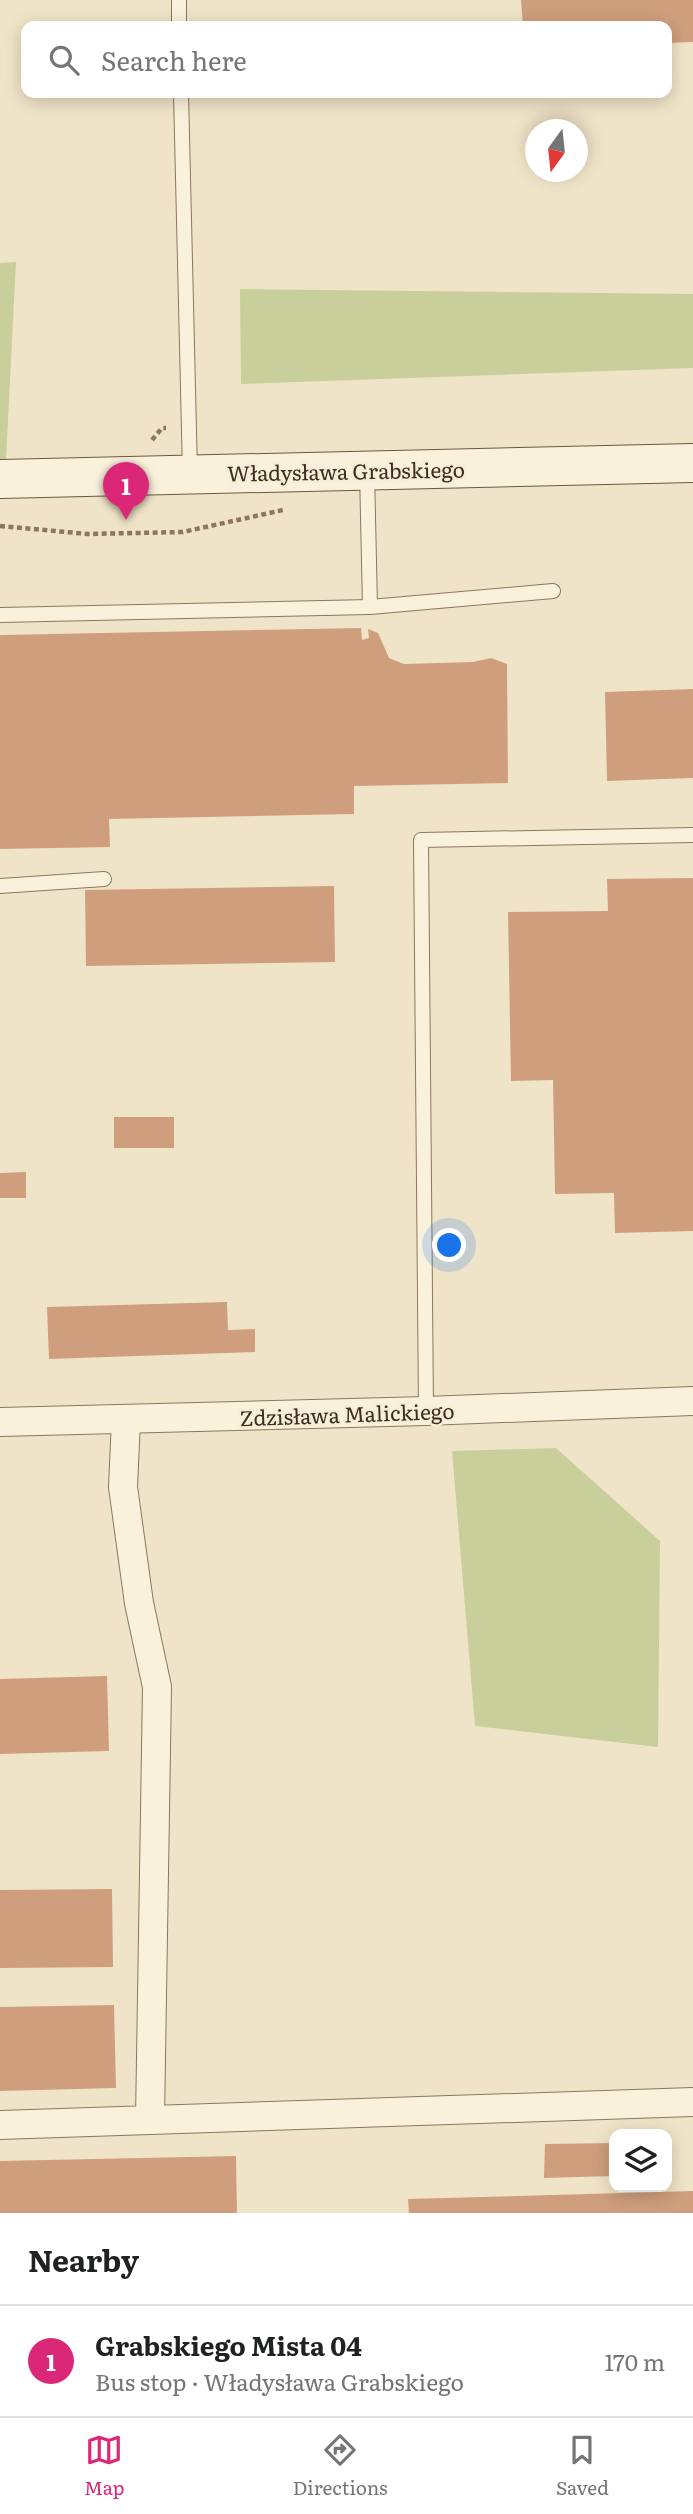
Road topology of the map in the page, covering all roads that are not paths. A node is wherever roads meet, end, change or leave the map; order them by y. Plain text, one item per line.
1 (179, 0) edge
2 (179, 21) edge
3 (181, 98) edge
4 (693, 463) edge
5 (367, 470) junction
6 (190, 473) junction
7 (0, 479) edge
8 (553, 591) dead end
9 (370, 607) junction
10 (0, 615) edge
11 (693, 835) edge
12 (104, 879) dead end
13 (0, 886) edge
14 (693, 1401) edge
15 (426, 1411) junction
16 (126, 1420) junction
17 (0, 1422) edge
18 (693, 2102) edge
19 (150, 2120) junction
20 (0, 2125) edge

1 - 2 lane
3 - 6 lane
4 - 5 street, Władysława Grabskiego
5 - 6 street, Władysława Grabskiego
5 - 9 lane
6 - 7 street, Władysława Grabskiego
8 - 9 lane
9 - 10 lane
11 - 15 lane
12 - 13 lane
14 - 15 street, Zdzisława Malickiego
15 - 16 street, Zdzisława Malickiego
16 - 17 street, Zdzisława Malickiego
16 - 19 street
18 - 19 street
19 - 20 street

